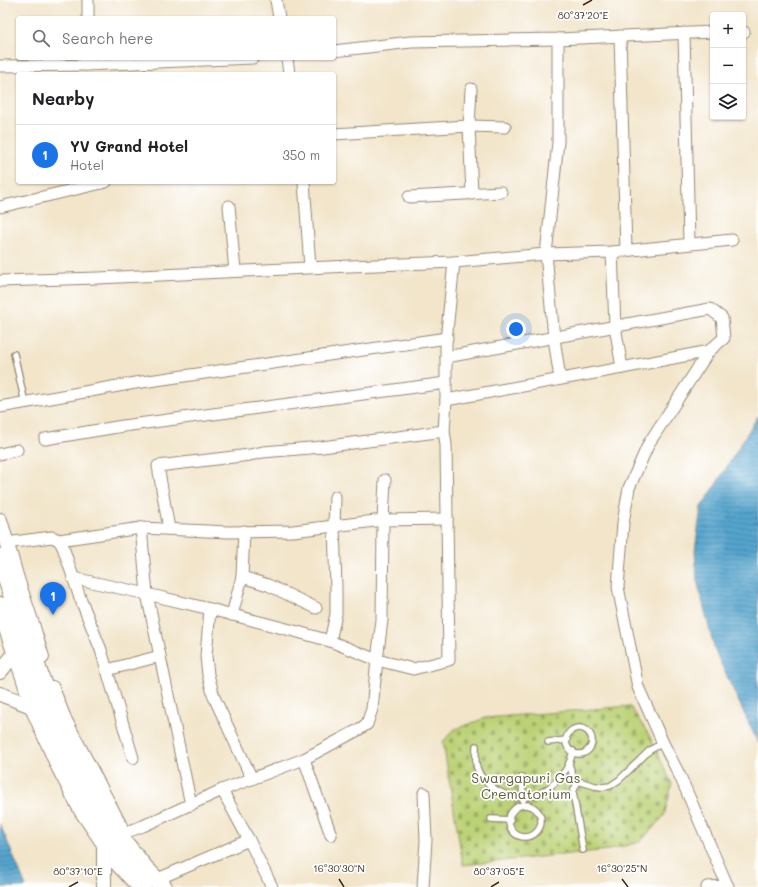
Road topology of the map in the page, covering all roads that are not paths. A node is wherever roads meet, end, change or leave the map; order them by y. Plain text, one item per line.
1 (88, 0) edge
2 (276, 0) edge
3 (88, 16) edge
4 (279, 16) edge
5 (710, 32) edge
6 (684, 33) junction
7 (620, 36) junction
8 (558, 39) junction
9 (336, 51) edge
10 (170, 60) edge
11 (287, 60) edge
12 (86, 62) edge
13 (0, 66) edge
14 (289, 72) edge
15 (471, 88) dead end
16 (469, 126) junction
17 (505, 127) dead end
18 (336, 134) edge
19 (88, 184) edge
20 (304, 184) edge
21 (70, 186) edge
22 (501, 192) dead end
23 (472, 194) junction
24 (409, 197) dead end
25 (229, 206) dead end
26 (0, 207) edge
27 (732, 240) dead end
28 (689, 244) junction
29 (626, 251) junction
30 (612, 252) junction
31 (546, 254) junction
32 (454, 262) junction
33 (310, 268) junction
34 (235, 271) junction
35 (0, 281) edge
36 (615, 326) junction
37 (447, 338) junction
38 (554, 338) junction
39 (709, 351) junction
40 (14, 354) dead end
41 (446, 357) junction
42 (622, 368) junction
43 (560, 379) junction
44 (446, 383) junction
45 (446, 400) junction
46 (25, 403) junction
47 (0, 407) edge
48 (444, 431) junction
49 (45, 439) dead end
50 (17, 450) dead end
51 (0, 454) edge
52 (385, 480) dead end
53 (335, 497) dead end
54 (0, 520) edge
55 (383, 520) junction
56 (447, 520) junction
57 (334, 526) junction
58 (141, 528) junction
59 (169, 529) junction
60 (244, 531) junction
61 (59, 540) junction
62 (3, 550) edge
63 (242, 577) junction
64 (74, 578) junction
65 (147, 594) junction
66 (0, 606) edge
67 (316, 608) dead end
68 (210, 609) junction
69 (232, 615) junction
70 (330, 641) junction
71 (16, 652) junction
72 (160, 656) junction
73 (377, 660) junction
74 (107, 670) junction
75 (0, 672) edge
76 (0, 694) edge
77 (34, 707) junction
78 (567, 740) junction
79 (548, 742) dead end
80 (663, 743) junction
81 (476, 746) dead end
82 (573, 751) junction
83 (133, 758) dead end
84 (304, 759) junction
85 (569, 764) junction
86 (522, 777) dead end
87 (252, 779) junction
88 (578, 781) junction
89 (222, 790) junction
90 (424, 793) dead end
91 (523, 798) junction
92 (191, 805) junction
93 (523, 805) junction
94 (491, 820) dead end
95 (510, 820) junction
96 (124, 833) junction
97 (331, 835) dead end
98 (249, 840) junction
99 (104, 841) junction
100 (583, 850) dead end
101 (125, 857) junction
102 (165, 884) edge
103 (728, 886) edge
104 (104, 887) edge
105 (142, 887) edge
106 (272, 887) edge
107 (423, 887) edge
108 (707, 887) edge

1 - 3 street
2 - 4 street
5 - 6 street
6 - 7 street
6 - 28 street
7 - 8 street
7 - 29 street
8 - 9 street
8 - 31 street
10 - 12 street
11 - 14 street
12 - 13 street
15 - 16 street
16 - 17 street
16 - 18 street
16 - 23 street
19 - 21 street
20 - 33 street
21 - 26 street
22 - 23 street
23 - 24 street
25 - 34 street
27 - 28 street
28 - 29 street
29 - 30 street
30 - 31 street
30 - 36 street
31 - 32 street
31 - 38 street
32 - 33 street
32 - 37 street
33 - 34 street
34 - 35 street
36 - 38 street
36 - 39 street
36 - 42 street
37 - 41 street
37 - 46 street
38 - 41 street
38 - 43 street
39 - 42 street
39 - 80 street
40 - 46 lane
41 - 44 street
42 - 43 street
43 - 45 street
44 - 45 street
44 - 49 street
45 - 48 street
46 - 47 street
48 - 56 street
48 - 59 street
50 - 51 street
52 - 55 street
53 - 57 street
54 - 62 street
55 - 56 street
55 - 57 street
55 - 73 street
56 - 73 street
57 - 60 street
57 - 70 street
58 - 59 street
58 - 61 street
58 - 65 street
59 - 60 street
60 - 63 street
61 - 62 street
61 - 64 street
62 - 96 street
62 - 101 highway
63 - 67 street
63 - 69 street
64 - 65 street
64 - 74 street
65 - 68 street
65 - 72 street
66 - 71 highway
68 - 69 street
68 - 87 street
69 - 70 street
70 - 73 street
71 - 75 street
71 - 77 highway
72 - 74 street
72 - 92 street
73 - 84 street
74 - 83 street
76 - 77 street
77 - 99 highway
78 - 79 lane
78 - 82 lane
78 - 82 lane
80 - 88 lane
80 - 103 street
81 - 91 lane
82 - 85 lane
84 - 87 street
84 - 97 street
85 - 88 lane
85 - 91 lane
86 - 91 lane
87 - 89 street
88 - 100 lane
89 - 92 street
89 - 98 street
90 - 107 street
91 - 93 lane
92 - 96 street
93 - 95 lane
93 - 95 lane
94 - 95 lane
96 - 102 street
98 - 102 street
98 - 106 street
99 - 101 highway
99 - 104 street
101 - 102 highway
101 - 104 street
101 - 105 highway
103 - 108 street

